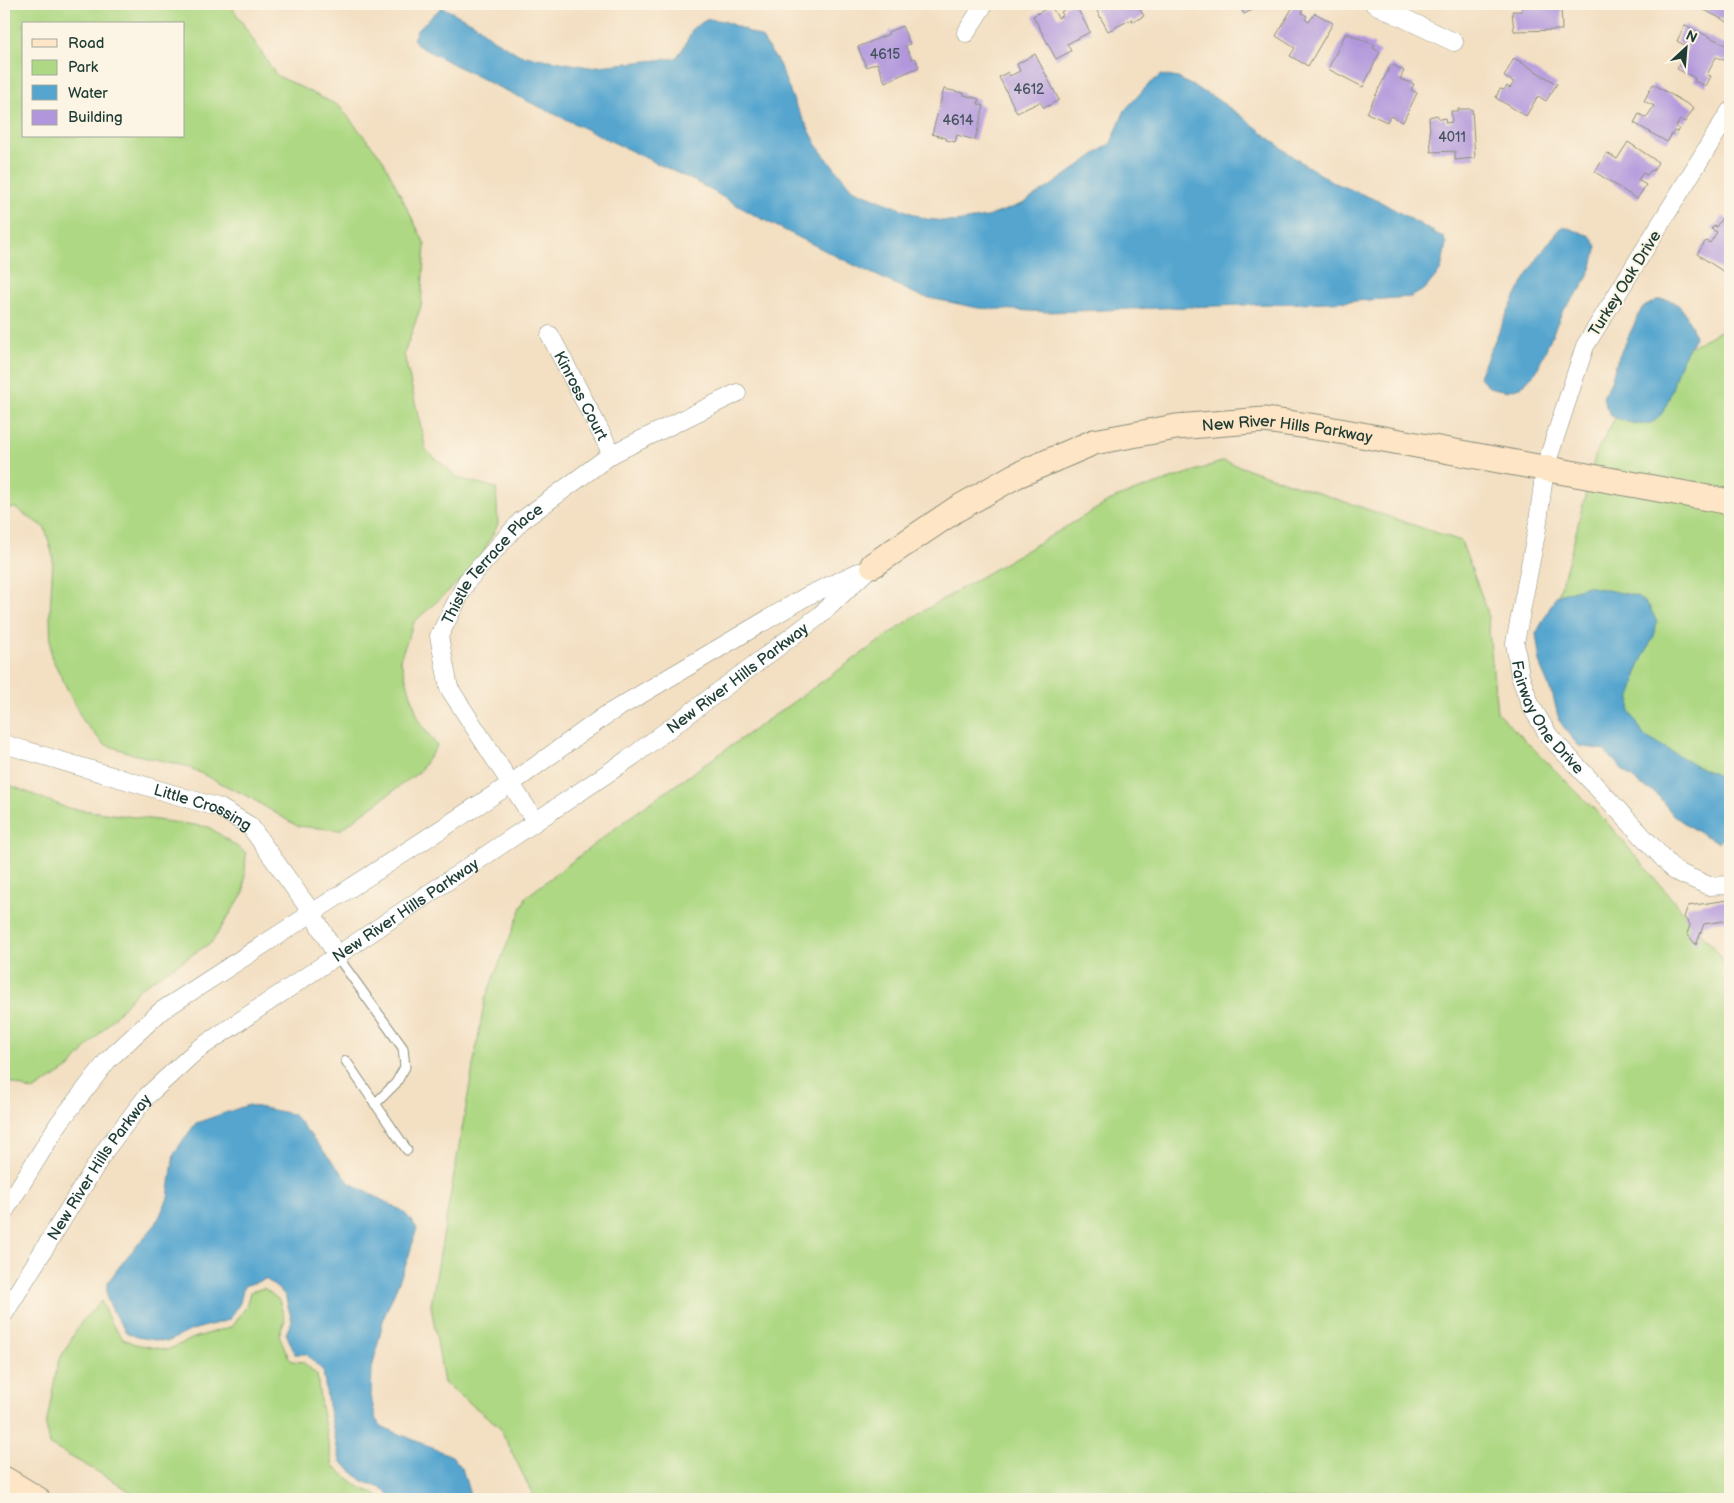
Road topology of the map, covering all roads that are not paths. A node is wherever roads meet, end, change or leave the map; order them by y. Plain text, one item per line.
1 (984, 4) edge
2 (1374, 4) edge
3 (966, 33) dead end
4 (1454, 42) dead end
5 (1730, 111) edge
6 (550, 335) dead end
7 (737, 393) dead end
8 (612, 454) junction
9 (1545, 468) junction
10 (1730, 502) edge
11 (873, 565) junction
12 (4, 744) edge
13 (512, 783) junction
14 (535, 821) junction
15 (1730, 885) edge
16 (312, 913) junction
17 (337, 956) junction
18 (346, 1061) dead end
19 (375, 1104) junction
20 (407, 1150) dead end
21 (4, 1212) edge
22 (4, 1314) edge
23 (4, 1479) edge
24 (37, 1499) edge

1 - 3 street
2 - 4 street
5 - 9 street, Turkey Oak Drive
6 - 8 street, Kinross Court
7 - 8 street, Thistle Terrace Place
8 - 13 street, Thistle Terrace Place
9 - 10 street, New River Hills Parkway
9 - 11 street, New River Hills Parkway
9 - 15 street, Fairway One Drive
11 - 13 street, New River Hills Parkway
11 - 14 street, New River Hills Parkway
12 - 16 street, Little Crossing
13 - 14 street, Thistle Terrace Place
13 - 16 street, New River Hills Parkway
14 - 17 street, New River Hills Parkway
16 - 17 street, Little Crossing
16 - 21 street, New River Hills Parkway
17 - 19 lane
17 - 22 street, New River Hills Parkway
18 - 19 lane
19 - 20 lane
23 - 24 street

